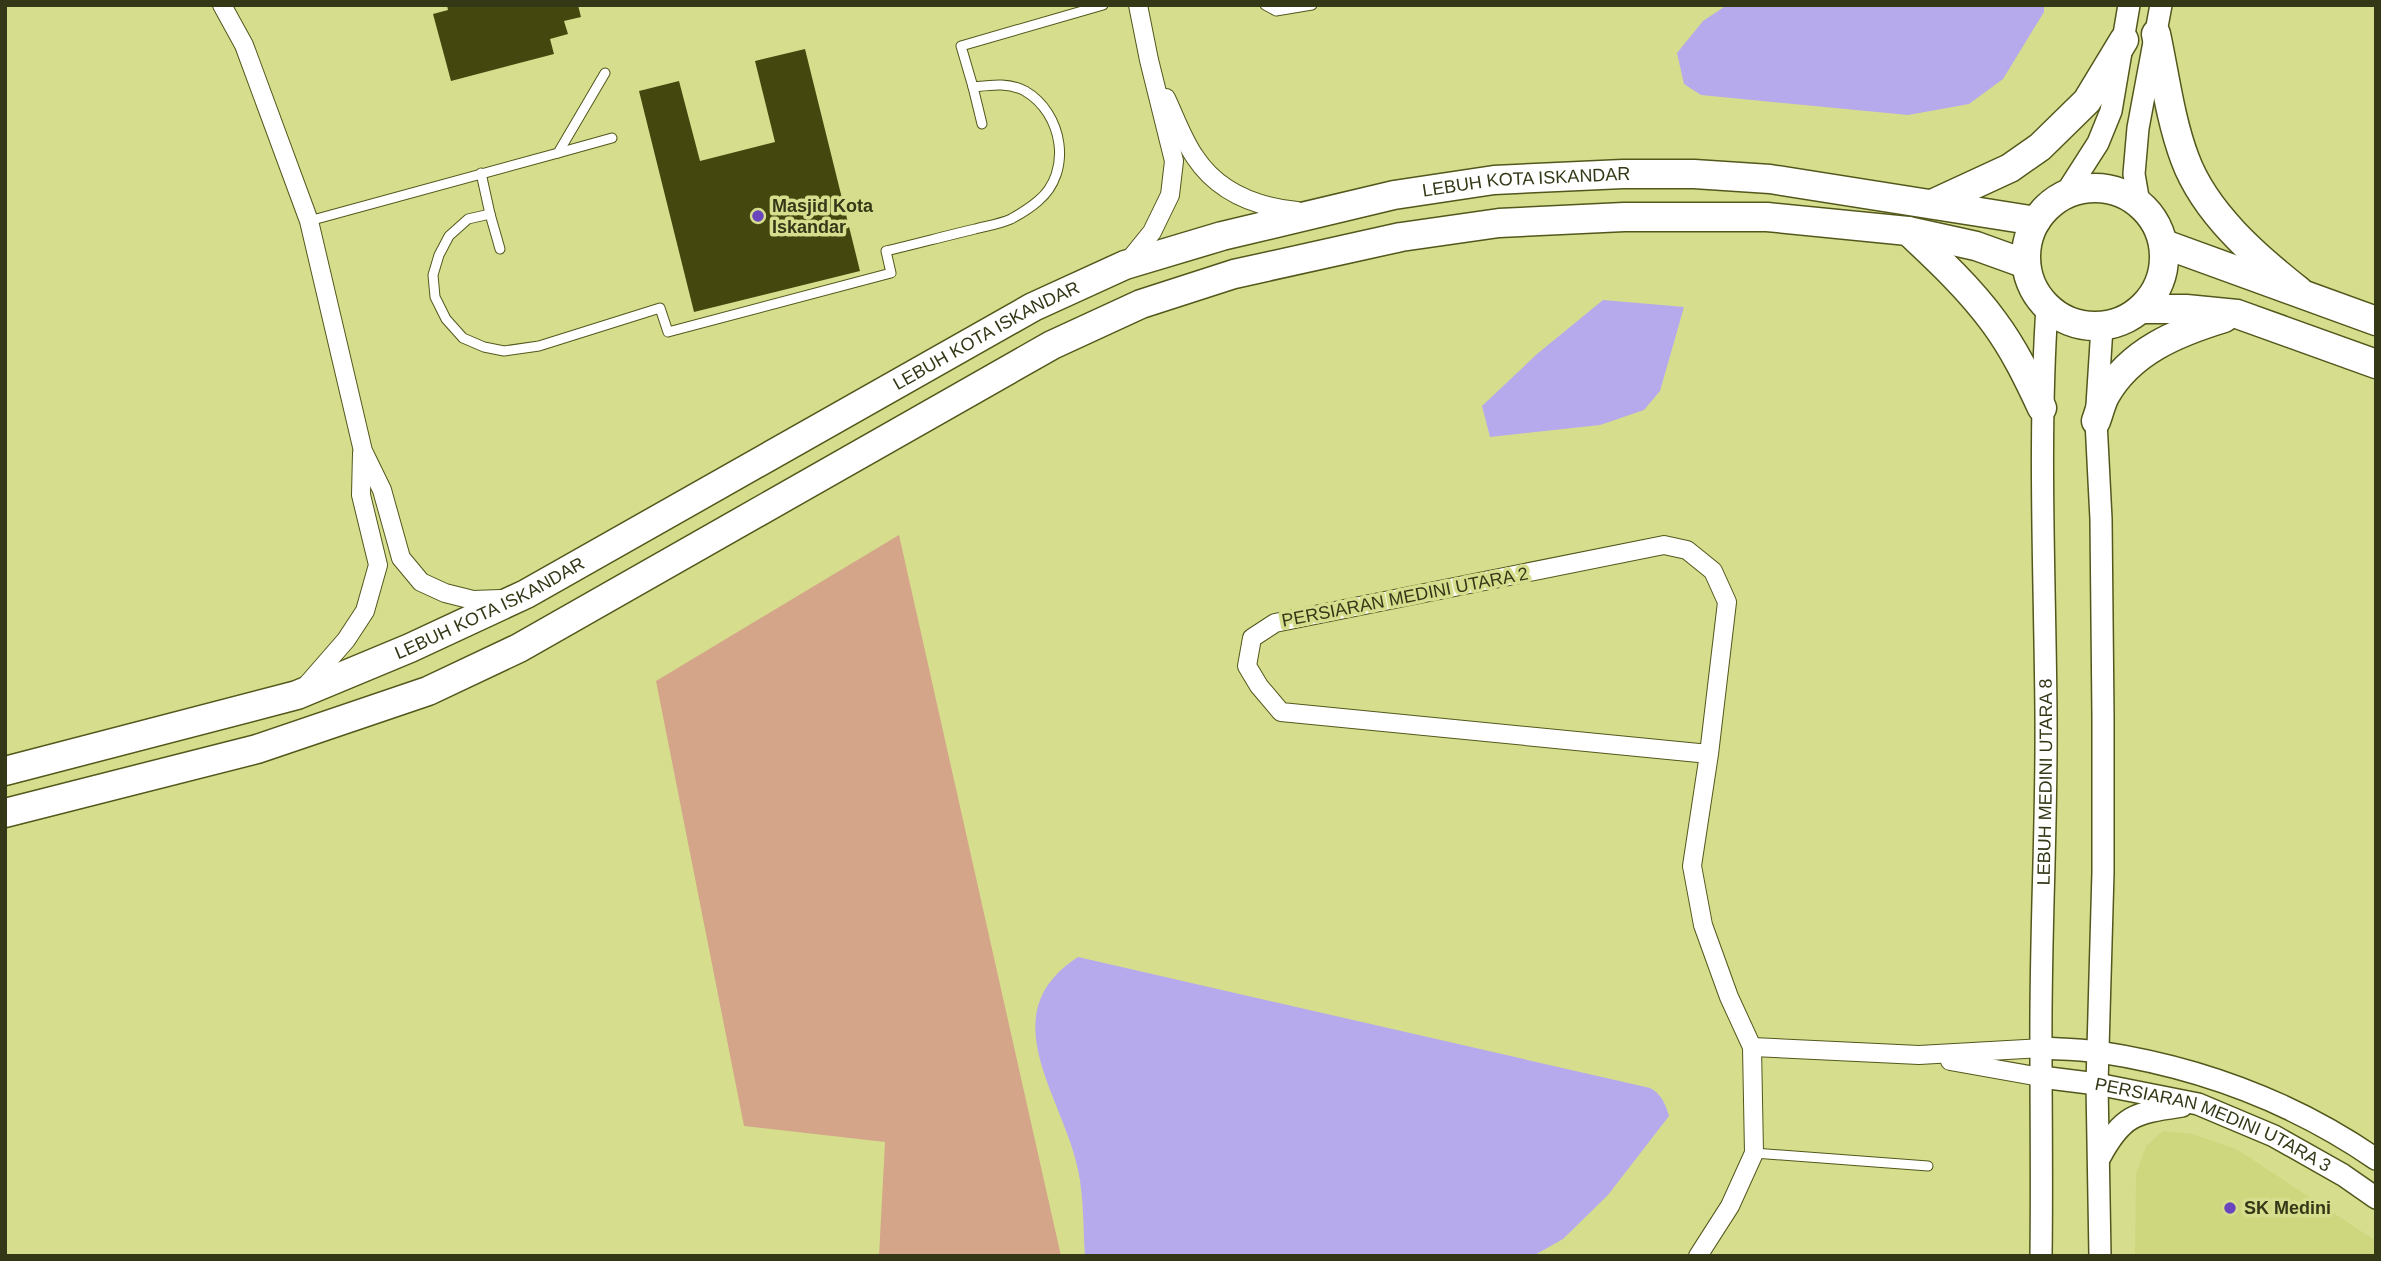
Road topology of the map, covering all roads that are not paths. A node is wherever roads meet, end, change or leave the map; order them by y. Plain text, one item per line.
1 (222, 5) edge
2 (1103, 5) edge
3 (1138, 5) edge
4 (1265, 5) edge
5 (2129, 5) edge
6 (2161, 5) edge
7 (1309, 6) edge
8 (2156, 34) junction
9 (2124, 40) junction
10 (1149, 60) junction
11 (605, 73) dead end
12 (973, 87) junction
13 (982, 124) dead end
14 (612, 138) dead end
15 (558, 153) junction
16 (481, 173) junction
17 (2066, 193) junction
18 (2139, 203) junction
19 (1932, 204) junction
20 (490, 214) junction
21 (1320, 214) junction
22 (309, 221) junction
23 (2036, 221) junction
24 (1908, 232) junction
25 (2164, 244) junction
26 (500, 249) dead end
27 (2026, 264) junction
28 (1125, 265) junction
29 (2299, 292) junction
30 (2046, 307) junction
31 (2143, 309) junction
32 (2237, 314) junction
33 (2376, 321) edge
34 (2102, 327) junction
35 (2376, 364) edge
36 (2042, 408) junction
37 (2096, 421) junction
38 (363, 451) junction
39 (526, 594) junction
40 (297, 695) junction
41 (1709, 754) junction
42 (5, 771) edge
43 (5, 813) edge
44 (1752, 1047) junction
45 (2041, 1048) junction
46 (2098, 1051) junction
47 (1919, 1055) junction
48 (2041, 1076) junction
49 (2097, 1084) junction
50 (2198, 1104) junction
51 (1754, 1153) junction
52 (2376, 1159) edge
53 (2098, 1160) junction
54 (1928, 1166) dead end
55 (2376, 1198) edge
56 (1698, 1256) edge
57 (2041, 1256) edge
58 (2099, 1256) edge

1 - 22 street
2 - 12 lane
3 - 10 street
4 - 7 lane
5 - 9 street
6 - 8 street
8 - 18 street
8 - 29 highway
9 - 17 street
9 - 19 highway
10 - 21 street
10 - 28 street
11 - 15 lane
12 - 13 lane
12 - 20 lane
14 - 15 lane
15 - 16 lane
16 - 20 lane
16 - 22 lane
17 - 18 highway
17 - 23 highway
18 - 25 highway
19 - 21 highway, LEBUH KOTA ISKANDAR
19 - 23 highway, LEBUH KOTA ISKANDAR
20 - 26 lane
21 - 28 highway, LEBUH KOTA ISKANDAR
22 - 38 street
23 - 27 highway
24 - 27 highway
24 - 36 highway
24 - 43 highway
25 - 29 highway
25 - 31 highway
27 - 30 highway
28 - 39 highway, LEBUH KOTA ISKANDAR
29 - 33 highway
30 - 34 highway
30 - 36 street, LEBUH MEDINI UTARA 8
31 - 32 highway
31 - 34 highway
32 - 35 highway
32 - 37 highway
34 - 37 street
36 - 45 street, LEBUH MEDINI UTARA 8
37 - 46 street
38 - 39 street
38 - 40 street
39 - 40 highway, LEBUH KOTA ISKANDAR
40 - 42 highway, LEBUH KOTA ISKANDAR
41 - 41 street, PERSIARAN MEDINI UTARA 2
41 - 44 street, PERSIARAN MEDINI UTARA 2
44 - 47 street
44 - 51 street, PERSIARAN MEDINI UTARA 2
45 - 46 street, PERSIARAN MEDINI UTARA 3
45 - 47 street
45 - 48 street, LEBUH MEDINI UTARA 8
46 - 49 street
46 - 52 street, PERSIARAN MEDINI UTARA 3
47 - 48 street
48 - 49 street, PERSIARAN MEDINI UTARA 3
48 - 57 street, LEBUH MEDINI UTARA 8
49 - 50 street, PERSIARAN MEDINI UTARA 3
49 - 53 street
50 - 53 street
50 - 55 street, PERSIARAN MEDINI UTARA 3
51 - 54 lane
51 - 56 street, PERSIARAN MEDINI UTARA 2
53 - 58 street

